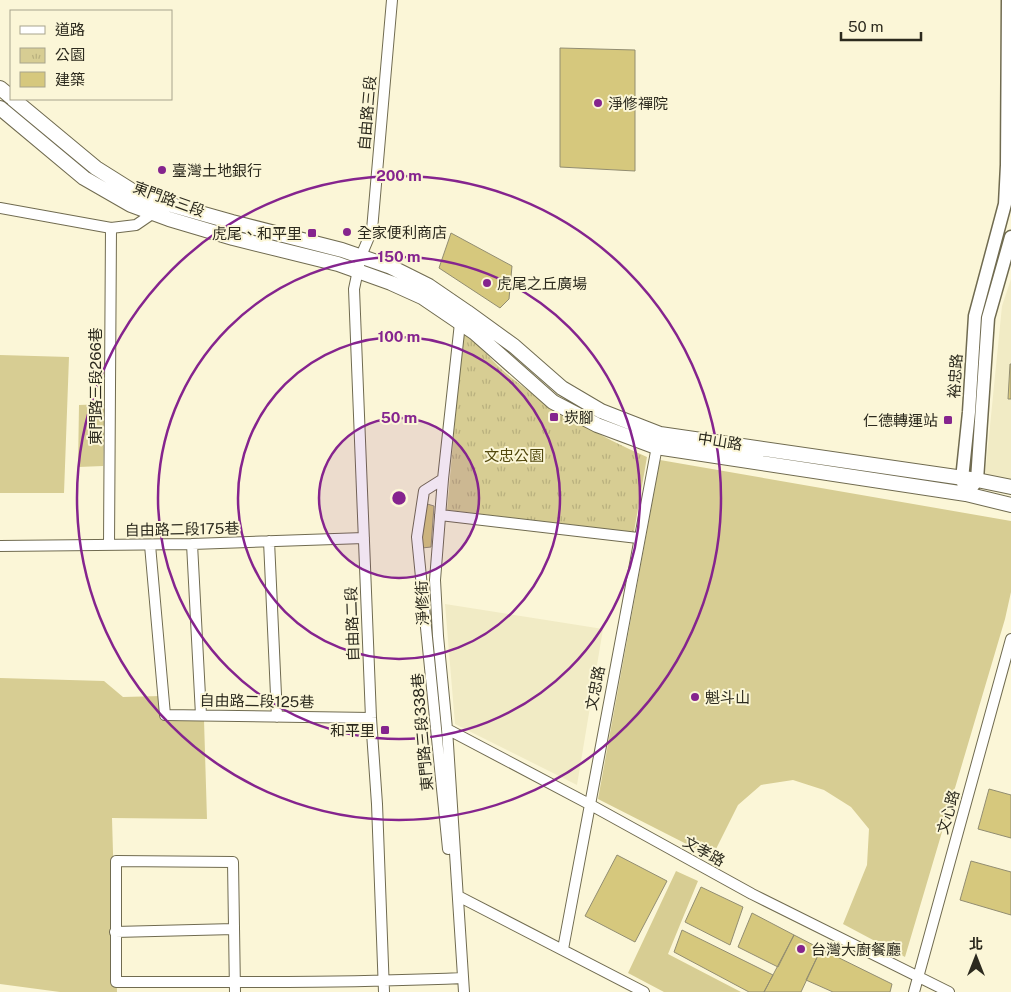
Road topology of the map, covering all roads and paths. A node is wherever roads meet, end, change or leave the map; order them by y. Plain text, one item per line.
1 (392, 0) edge
2 (1008, 0) edge
3 (0, 88) edge
4 (10, 96) edge
5 (14, 100) edge
6 (0, 108) edge
7 (161, 202) junction
8 (0, 208) edge
9 (152, 214) junction
10 (111, 228) junction
11 (1011, 237) edge
12 (361, 256) junction
13 (357, 270) junction
14 (464, 317) junction
15 (975, 412) junction
16 (658, 440) junction
17 (443, 478) junction
18 (962, 478) junction
19 (977, 480) junction
20 (1011, 487) edge
21 (966, 494) junction
22 (1011, 505) edge
23 (440, 515) junction
24 (364, 538) junction
25 (638, 538) junction
26 (269, 541) junction
27 (192, 544) junction
28 (109, 545) junction
29 (150, 545) junction
30 (0, 546) edge
31 (1011, 640) edge
32 (201, 715) junction
33 (277, 717) junction
34 (371, 718) junction
35 (447, 729) junction
36 (589, 804) junction
37 (458, 896) junction
38 (234, 929) junction
39 (115, 932) junction
40 (563, 949) junction
41 (917, 976) junction
42 (464, 978) junction
43 (235, 987) edge
44 (384, 987) edge
45 (464, 992) edge
46 (644, 992) edge
47 (914, 992) edge
48 (950, 992) edge

1 - 12 street, 自由路三段
2 - 15 street, 裕忠路
3 - 4 main road, 東門路三段
5 - 7 main road, 東門路三段
6 - 9 main road, 東門路三段
7 - 9 street
7 - 12 main road, 東門路三段
8 - 10 street
9 - 10 street
9 - 13 main road, 東門路三段
10 - 28 street, 東門路三段266巷
11 - 15 street, 裕忠路
12 - 13 street, 自由路二段
12 - 14 main road, 東門路三段
13 - 14 main road, 東門路三段
13 - 24 street, 自由路二段
14 - 16 main road, 中山路
14 - 17 street, 淨修街
15 - 18 street, 裕忠路
15 - 19 street, 裕忠路
16 - 18 main road, 中山路
16 - 21 main road, 中山路
16 - 25 street, 文忠路
17 - 23 street, 淨修街
17 - 37 street, 東門路三段338巷
18 - 19 main road, 中山路
18 - 21 street, 裕忠路
19 - 20 main road, 中山路
19 - 21 street
21 - 22 main road, 中山路
23 - 25 street
23 - 35 street, 淨修街
24 - 26 street, 自由路二段175巷
24 - 34 street, 自由路二段
25 - 36 street, 文忠路
26 - 27 street, 自由路二段175巷
26 - 33 street
27 - 29 street, 自由路二段175巷
27 - 32 street
28 - 29 street, 自由路二段175巷
28 - 30 street, 自由路二段175巷
29 - 32 street, 自由路二段125巷
31 - 41 street, 文心路
32 - 33 street, 自由路二段125巷
33 - 34 street, 自由路二段125巷
34 - 44 street, 自由路二段
35 - 36 street, 文孝路
35 - 37 street, 淨修街
36 - 40 street, 文忠路
36 - 41 street, 文孝路
37 - 40 street
37 - 42 street, 東門路三段338巷
38 - 39 street
38 - 39 street
38 - 43 street
39 - 43 street
40 - 46 street
41 - 47 street, 文心路
41 - 48 street, 文孝路
42 - 44 street
42 - 45 street, 東門路三段338巷
43 - 44 street

